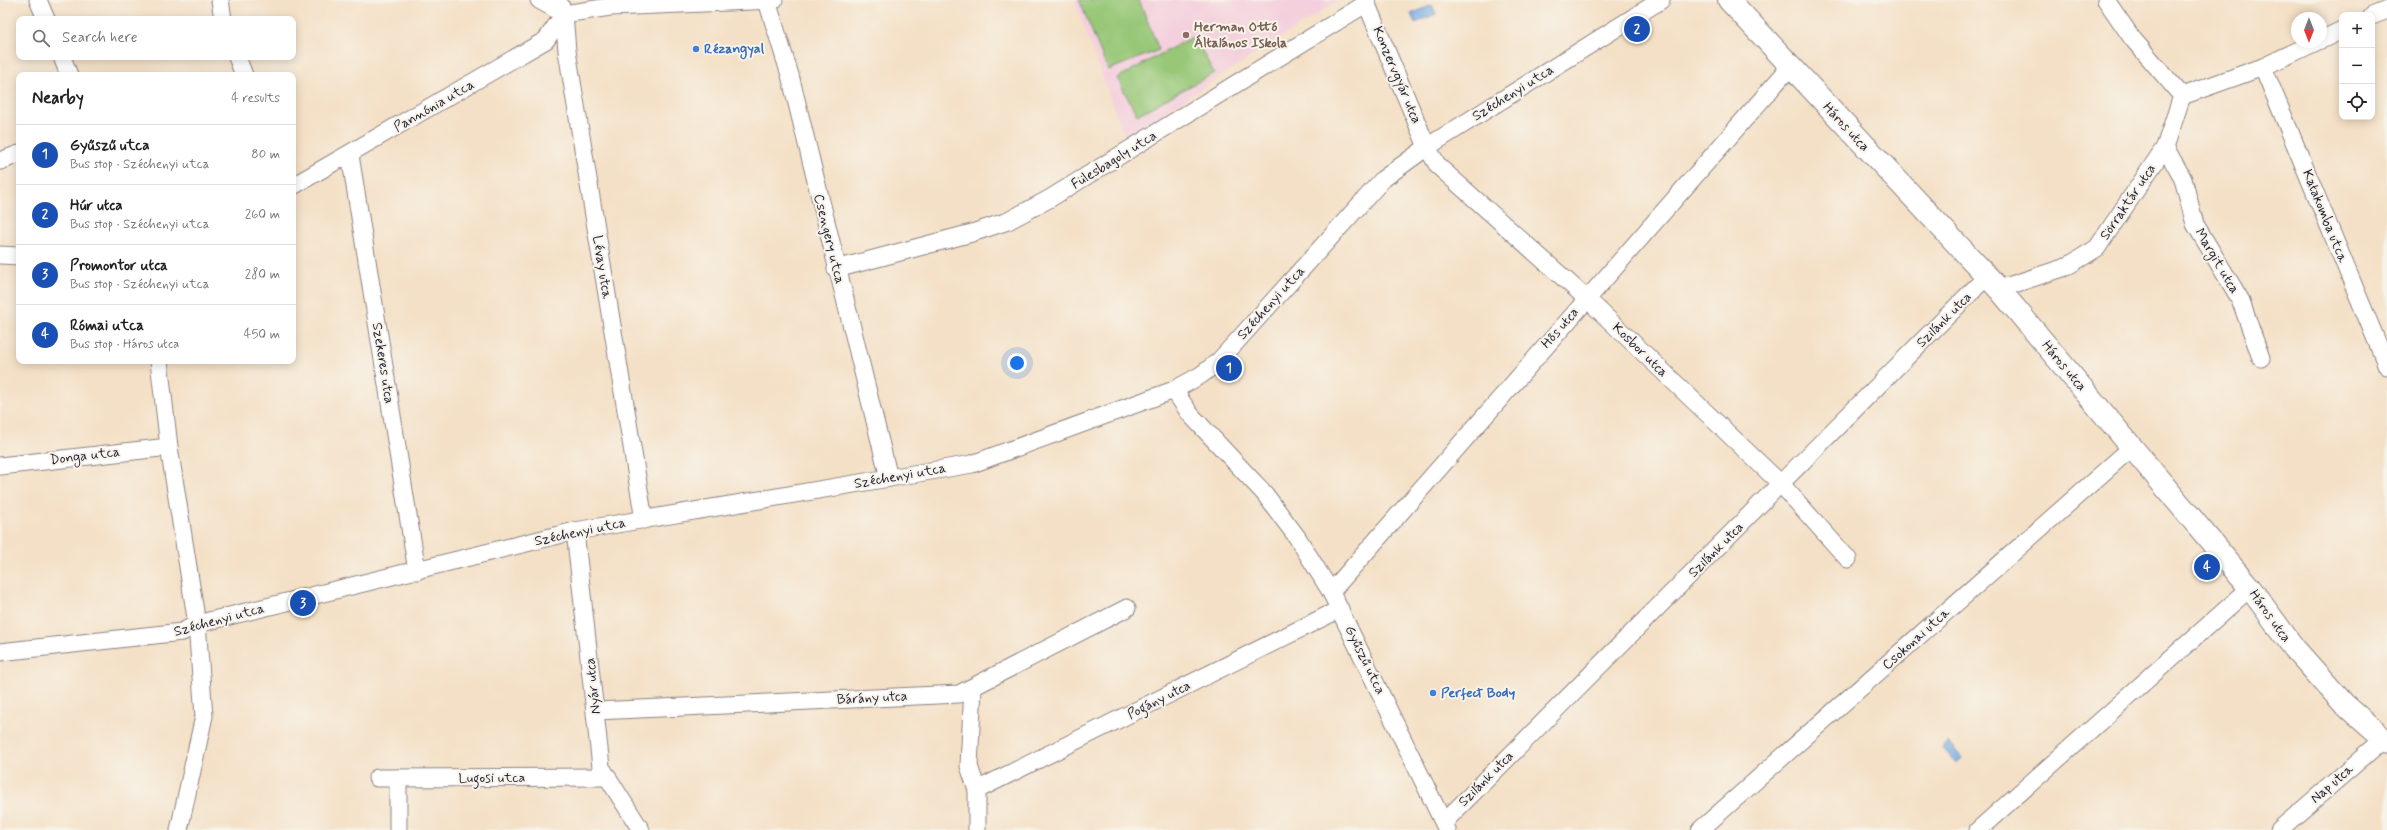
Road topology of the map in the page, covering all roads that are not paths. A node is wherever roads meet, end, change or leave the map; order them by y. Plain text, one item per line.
1 (38, 0) edge
2 (220, 0) edge
3 (539, 0) edge
4 (771, 0) edge
5 (1661, 0) edge
6 (1729, 0) edge
7 (2106, 0) edge
8 (749, 1) edge
9 (1366, 2) edge
10 (561, 7) edge
11 (2387, 10) edge
12 (2375, 15) edge
13 (45, 16) edge
14 (222, 16) edge
15 (2339, 31) edge
16 (2327, 37) edge
17 (2303, 48) edge
18 (63, 60) edge
19 (238, 60) edge
20 (1790, 66) junction
21 (2263, 66) junction
22 (68, 72) edge
23 (243, 72) edge
24 (2182, 96) junction
25 (1427, 147) junction
26 (2165, 147) junction
27 (350, 154) junction
28 (16, 155) edge
29 (0, 161) edge
30 (296, 184) edge
31 (0, 255) edge
32 (16, 256) edge
33 (836, 270) junction
34 (1992, 283) junction
35 (1586, 298) junction
36 (2381, 334) edge
37 (2261, 358) dead end
38 (159, 364) edge
39 (2387, 366) edge
40 (1174, 390) junction
41 (169, 447) junction
42 (2131, 448) junction
43 (0, 466) edge
44 (889, 478) junction
45 (1781, 484) junction
46 (644, 520) junction
47 (575, 531) junction
48 (1848, 559) dead end
49 (417, 571) junction
50 (2250, 588) junction
51 (1331, 592) junction
52 (1127, 608) dead end
53 (1340, 609) junction
54 (197, 624) junction
55 (0, 652) edge
56 (973, 688) junction
57 (596, 711) junction
58 (2385, 740) edge
59 (608, 777) junction
60 (377, 778) dead end
61 (398, 778) junction
62 (978, 790) junction
63 (1445, 826) edge
64 (179, 830) edge
65 (398, 830) edge
66 (641, 830) edge
67 (977, 830) edge
68 (1700, 830) edge
69 (1978, 830) edge
70 (2280, 830) edge

1 - 13 street
2 - 14 street
3 - 10 street
4 - 8 street
4 - 33 street, Csengery utca
5 - 25 street, Széchenyi utca
6 - 20 street, Háros utca
7 - 24 street
8 - 10 street
9 - 25 street, Konzervgyár utca
9 - 33 street, Fülesbagoly utca
10 - 27 street, Pannónia utca
10 - 46 street, Lévay utca
11 - 12 street
15 - 16 street
17 - 21 street
18 - 22 street
19 - 23 street
20 - 34 street, Háros utca
20 - 35 street, Hős utca
21 - 24 street
21 - 36 street, Katakomba utca
24 - 26 street
25 - 35 street, Kosbor utca
25 - 40 street, Széchenyi utca
26 - 34 street, Sörraktár utca
26 - 37 street, Margit utca
27 - 30 street, Pannónia utca
27 - 49 street, Szekeres utca
28 - 29 street
31 - 32 street
33 - 44 street, Csengery utca
34 - 42 street, Háros utca
34 - 45 street, Szilánk utca
35 - 45 street, Kosbor utca
35 - 51 street, Hős utca
36 - 39 street, Katakomba utca
38 - 41 street
40 - 44 street, Széchenyi utca
40 - 51 street, Gyűszű utca
41 - 43 street, Donga utca
41 - 54 street
42 - 50 street, Háros utca
42 - 68 street, Csokonai utca
44 - 46 street, Széchenyi utca
45 - 48 street, Kosbor utca
45 - 63 street, Szilánk utca
46 - 47 street, Széchenyi utca
47 - 49 street, Széchenyi utca
47 - 57 street, Nyár utca
49 - 54 street, Széchenyi utca
50 - 58 street, Háros utca
50 - 69 street
51 - 53 street, Gyűszű utca
52 - 56 street, Bárány utca
53 - 62 street, Pogány utca
53 - 63 street, Gyűszű utca
54 - 55 street, Széchenyi utca
54 - 64 street
56 - 57 street, Bárány utca
56 - 62 street
57 - 59 street, Nyár utca
58 - 70 street, Nap utca
59 - 61 street, Lugosi utca
59 - 66 street, Nyár utca
60 - 61 street, Lugosi utca
61 - 65 street
62 - 67 street

